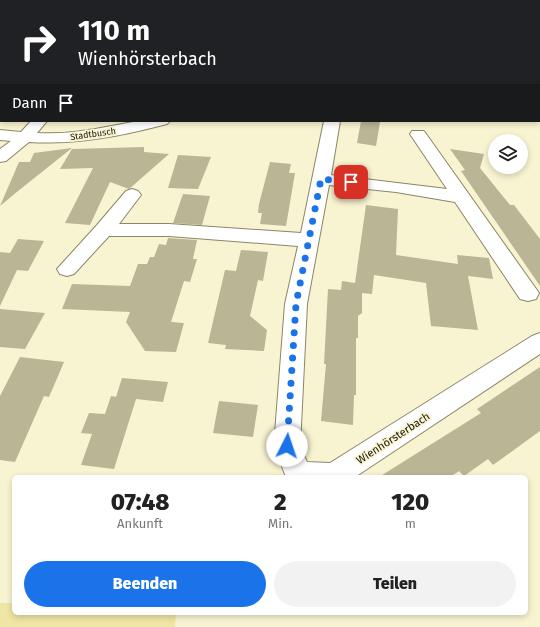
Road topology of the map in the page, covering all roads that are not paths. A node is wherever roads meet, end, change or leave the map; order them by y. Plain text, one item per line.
1 (38, 122) edge
2 (157, 122) edge
3 (332, 122) edge
4 (418, 134) dead end
5 (0, 135) edge
6 (24, 138) junction
7 (0, 157) edge
8 (321, 179) junction
9 (132, 195) dead end
10 (462, 197) junction
11 (104, 230) junction
12 (309, 240) junction
13 (67, 269) dead end
14 (528, 293) dead end
15 (540, 342) edge
16 (298, 475) edge
17 (336, 475) edge

1 - 6 street
2 - 6 street, Stadtbusch
3 - 8 street, Wienhörsterbach
4 - 10 street
5 - 6 street, Stadtbusch
6 - 7 street
8 - 10 street
8 - 12 street, Wienhörsterbach
9 - 11 street
10 - 14 street
11 - 12 street
11 - 13 street
12 - 16 street, Wienhörsterbach
15 - 17 street, Wienhörsterbach

